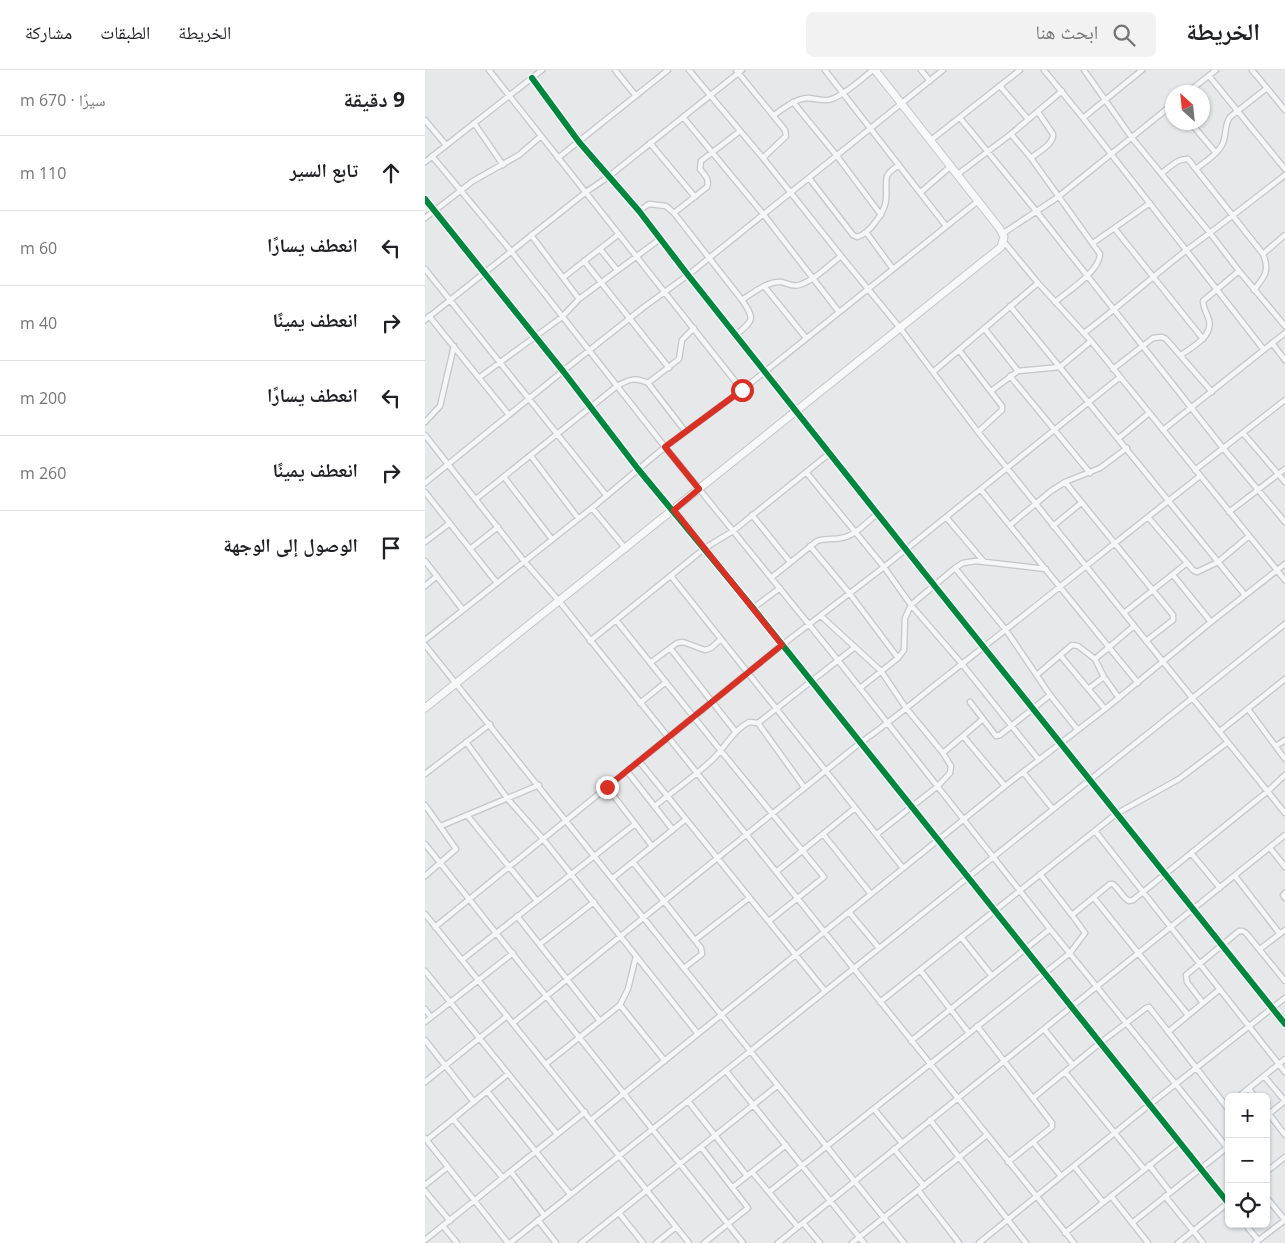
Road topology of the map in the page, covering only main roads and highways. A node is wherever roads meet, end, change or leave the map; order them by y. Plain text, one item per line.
1 (874, 70) edge
2 (425, 708) edge

1 - 2 main road

